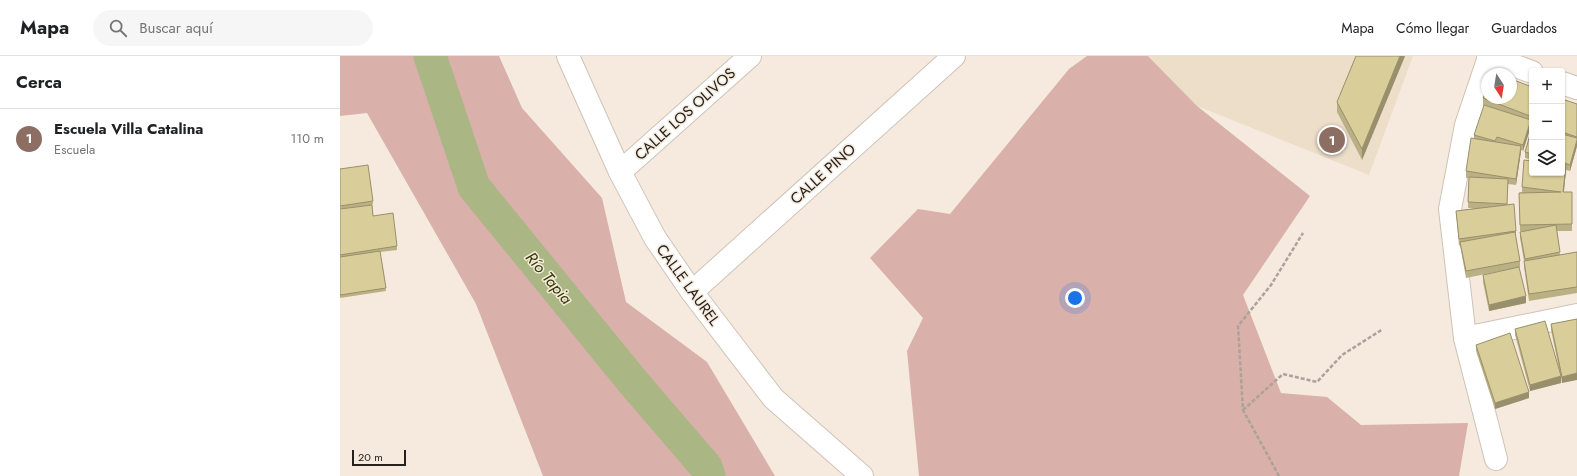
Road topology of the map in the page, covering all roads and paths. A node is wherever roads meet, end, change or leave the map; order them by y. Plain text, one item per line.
1 (568, 56) edge
2 (750, 56) edge
3 (954, 56) edge
4 (1488, 56) edge
5 (1529, 71) edge
6 (1565, 84) edge
7 (1577, 88) edge
8 (620, 172) junction
9 (1303, 233) dead end
10 (692, 292) junction
11 (1577, 315) edge
12 (1383, 329) dead end
13 (1465, 338) junction
14 (1243, 410) junction
15 (1496, 460) dead end
16 (862, 476) edge
17 (1279, 476) edge

1 - 8 street, CALLE LAUREL
2 - 8 street, CALLE LOS OLIVOS
3 - 10 street, CALLE PINO
4 - 5 street
4 - 13 street
6 - 7 street
8 - 10 street, CALLE LAUREL
9 - 14 path
10 - 16 street, CALLE LAUREL
11 - 13 street
12 - 14 path
13 - 15 street
14 - 17 path

